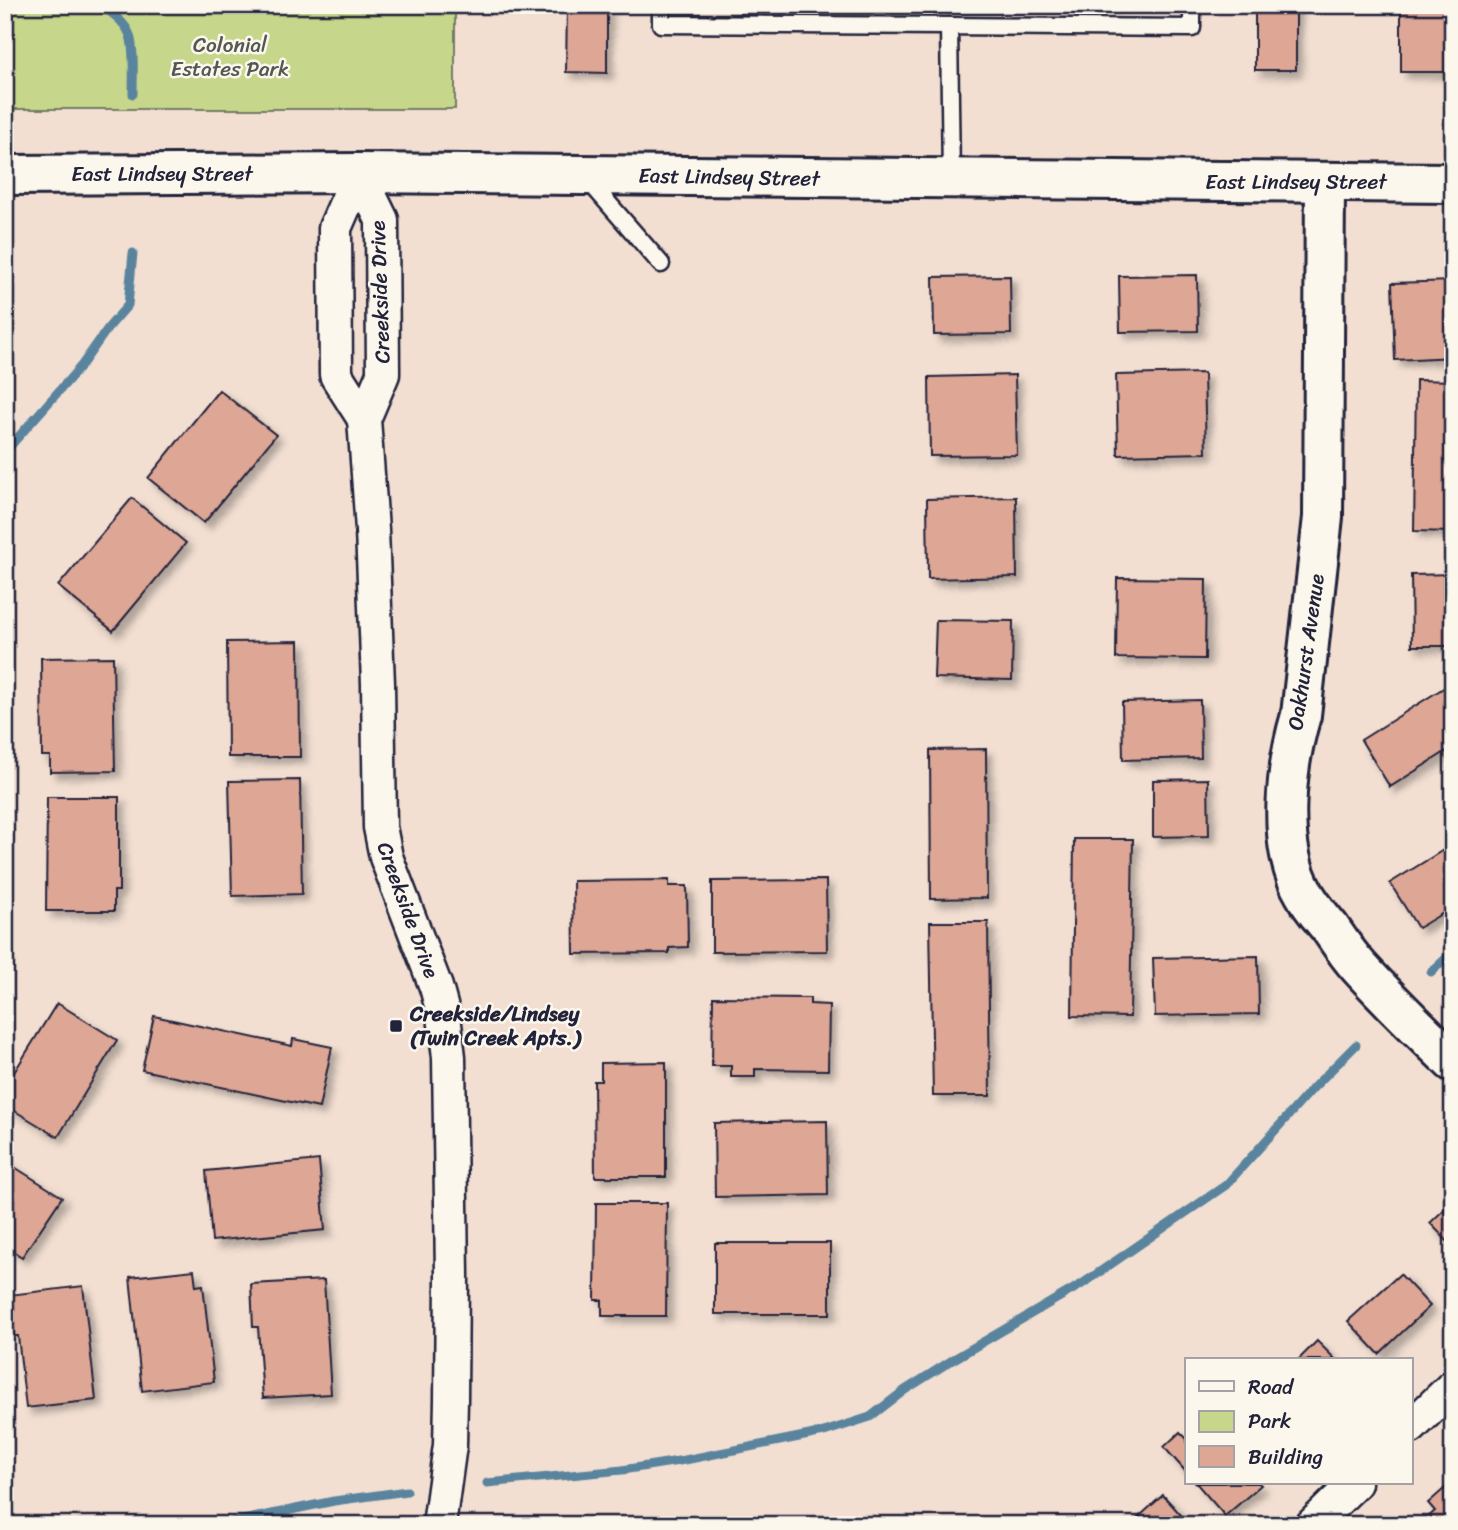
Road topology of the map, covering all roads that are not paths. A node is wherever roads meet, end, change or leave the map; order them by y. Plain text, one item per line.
1 (661, 5) edge
2 (1192, 5) edge
3 (949, 26) junction
4 (359, 173) junction
5 (5, 175) edge
6 (584, 176) junction
7 (951, 179) junction
8 (1325, 183) junction
9 (1453, 183) edge
10 (661, 264) dead end
11 (364, 419) junction
12 (1453, 1062) edge
13 (1453, 1386) edge
14 (1412, 1426) edge
15 (1354, 1484) edge
16 (439, 1525) edge
17 (1312, 1525) edge

1 - 3 lane
2 - 3 lane
3 - 7 lane
4 - 5 street, East Lindsey Street
4 - 6 street, East Lindsey Street
4 - 11 street, Creekside Drive
4 - 11 street, Creekside Drive
6 - 7 street, East Lindsey Street
6 - 10 lane
7 - 8 street, East Lindsey Street
8 - 9 street, East Lindsey Street
8 - 12 street, Oakhurst Avenue
11 - 16 street, Creekside Drive
13 - 14 street
15 - 17 street

